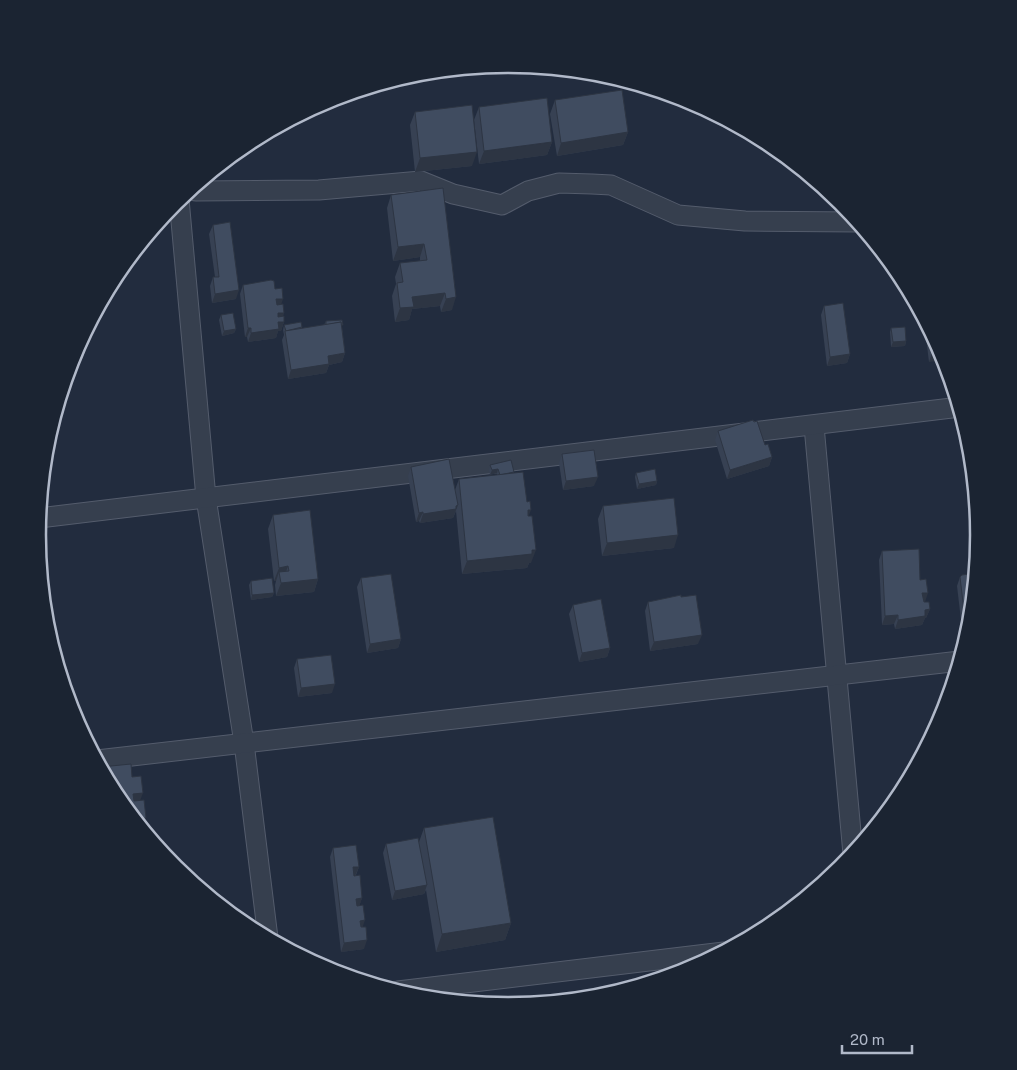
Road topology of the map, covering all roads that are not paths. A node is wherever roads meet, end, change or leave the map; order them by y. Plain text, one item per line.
1 (200, 191) edge
2 (180, 210) edge
3 (848, 222) edge
4 (953, 408) edge
5 (814, 426) junction
6 (206, 498) junction
7 (47, 517) edge
8 (953, 662) edge
9 (836, 676) junction
10 (244, 743) junction
11 (104, 759) edge
12 (852, 844) edge
13 (267, 928) edge
14 (702, 955) edge
15 (420, 988) edge

1 - 3 street
2 - 6 street
4 - 5 street
5 - 6 street
5 - 9 street
6 - 7 street
6 - 10 street
8 - 9 street
9 - 10 street
9 - 12 street
10 - 11 street
10 - 13 street
14 - 15 street

